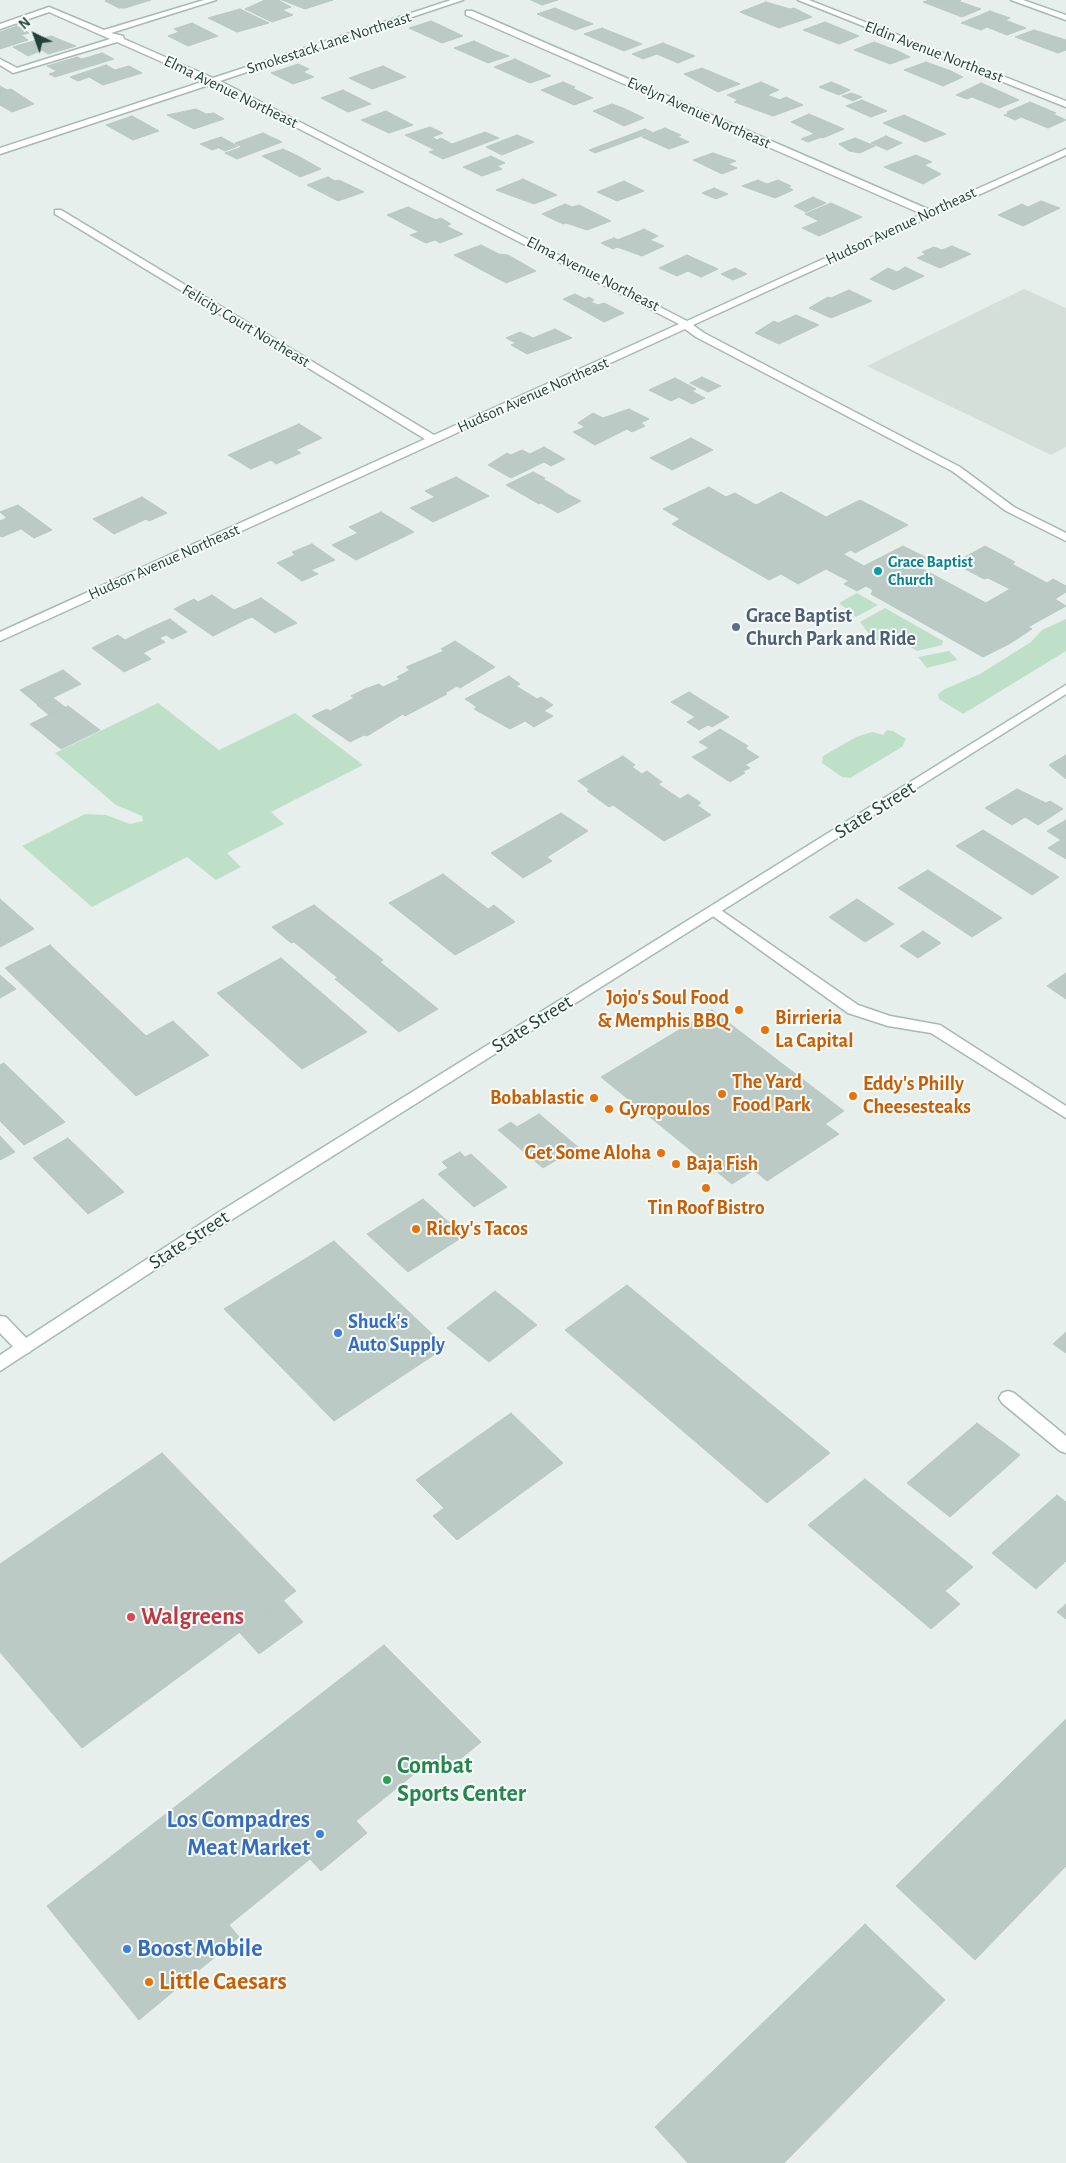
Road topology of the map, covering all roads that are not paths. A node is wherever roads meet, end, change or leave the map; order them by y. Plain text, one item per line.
1 (212, 0) edge
2 (459, 0) edge
3 (802, 0) edge
4 (1016, 0) edge
5 (470, 13) dead end
6 (1066, 18) edge
7 (0, 27) edge
8 (107, 32) junction
9 (120, 38) junction
10 (0, 62) edge
11 (213, 81) junction
12 (1066, 104) edge
13 (0, 151) edge
14 (1066, 152) edge
15 (58, 212) dead end
16 (928, 213) junction
17 (687, 325) junction
18 (434, 440) junction
19 (1066, 538) edge
20 (0, 637) edge
21 (1066, 689) edge
22 (715, 911) junction
23 (1066, 1113) edge
24 (0, 1322) edge
25 (24, 1348) junction
26 (0, 1364) edge
27 (1008, 1398) dead end
28 (1066, 1446) edge

1 - 8 street
2 - 11 street, Smokestack Lane Northeast
3 - 12 street, Eldin Avenue Northeast
4 - 6 street
5 - 16 street, Evelyn Avenue Northeast
7 - 8 street, Elma Avenue Northeast
8 - 9 street, Elma Avenue Northeast
9 - 10 street
9 - 11 street, Elma Avenue Northeast
11 - 13 street, Smokestack Lane Northeast
11 - 17 street, Elma Avenue Northeast
14 - 16 street, Hudson Avenue Northeast
15 - 18 street, Felicity Court Northeast
16 - 17 street, Hudson Avenue Northeast
17 - 18 street, Hudson Avenue Northeast
17 - 19 street, Elma Avenue Northeast
18 - 20 street, Hudson Avenue Northeast
21 - 22 street, State Street
22 - 23 street
22 - 25 street, State Street
24 - 25 street
25 - 26 street, State Street
27 - 28 street

